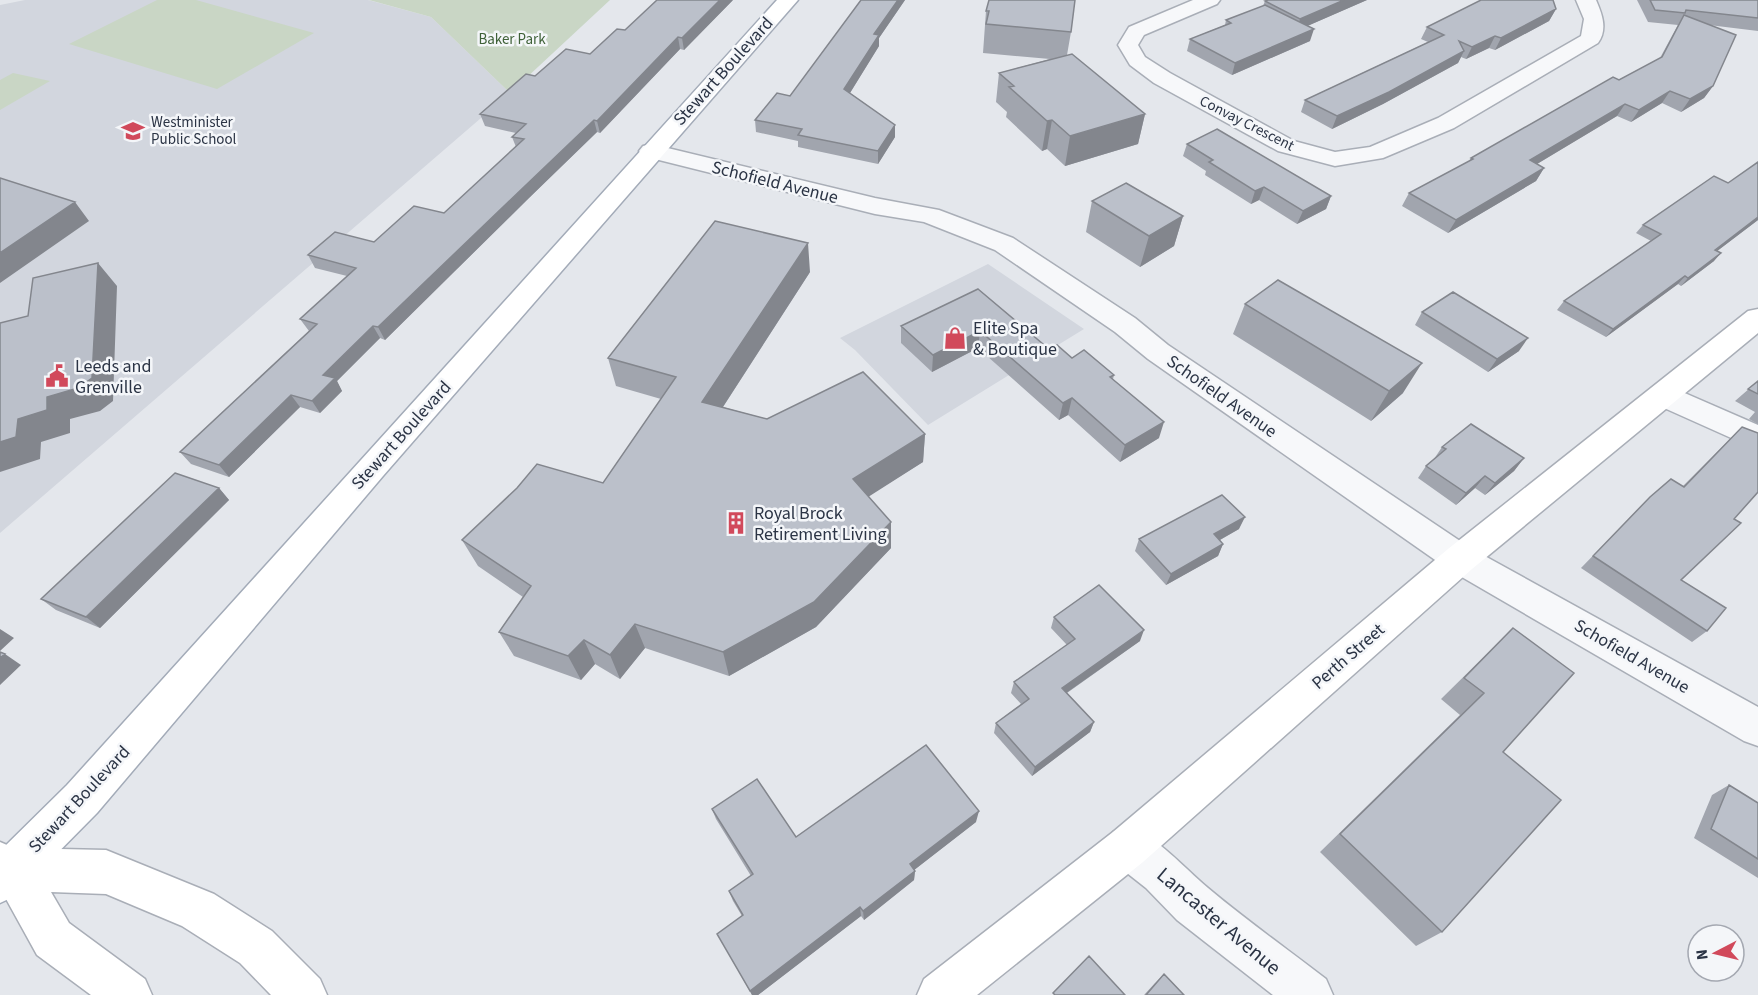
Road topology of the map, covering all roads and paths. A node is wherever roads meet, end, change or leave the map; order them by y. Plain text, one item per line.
1 (788, 0) edge
2 (1210, 0) edge
3 (1586, 0) edge
4 (651, 151) junction
5 (1758, 318) edge
6 (1664, 395) junction
7 (1758, 438) edge
8 (1460, 559) junction
9 (1758, 728) edge
10 (1128, 847) junction
11 (3, 875) edge
12 (129, 995) edge
13 (304, 995) edge
14 (940, 995) edge
15 (1310, 995) edge

1 - 4 street, Stewart Boulevard
2 - 3 street, Convay Crescent
4 - 8 street, Schofield Avenue
4 - 11 street, Stewart Boulevard
5 - 6 street, Perth Street
6 - 7 street
6 - 8 street, Perth Street
8 - 9 street, Schofield Avenue
8 - 10 street, Perth Street
10 - 14 street, Perth Street
10 - 15 street, Lancaster Avenue
11 - 12 street
11 - 13 street

